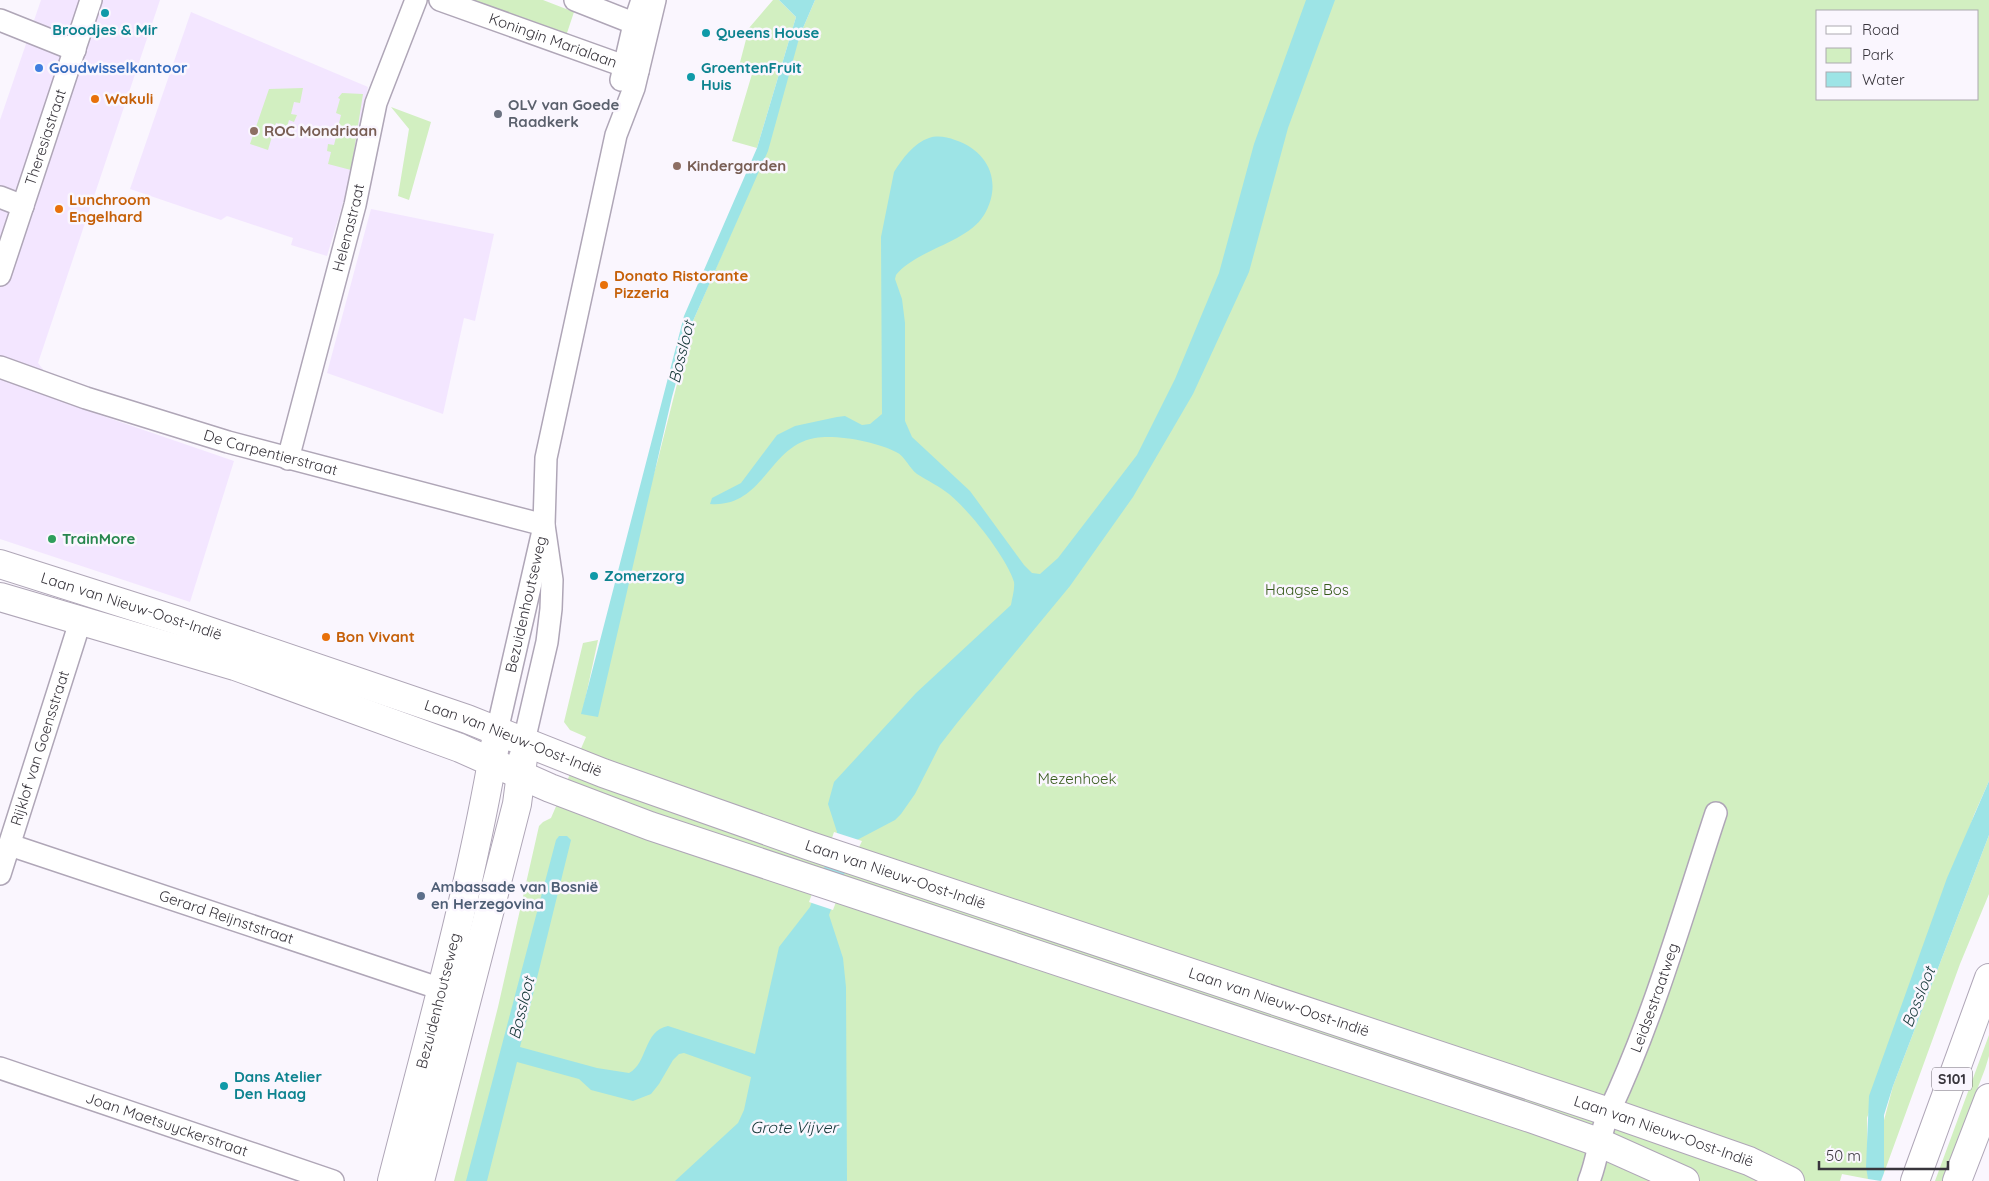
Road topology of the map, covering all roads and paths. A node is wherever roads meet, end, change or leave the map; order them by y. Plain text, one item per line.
1 (91, 0) edge
2 (416, 0) edge
3 (440, 0) edge
4 (575, 0) edge
5 (642, 0) edge
6 (655, 0) edge
7 (0, 20) edge
8 (641, 26) junction
9 (75, 50) junction
10 (631, 69) junction
11 (0, 197) edge
12 (23, 206) junction
13 (0, 275) edge
14 (0, 367) edge
15 (288, 459) junction
16 (544, 525) junction
17 (0, 564) edge
18 (0, 597) edge
19 (80, 622) junction
20 (497, 731) junction
21 (524, 741) junction
22 (492, 762) junction
23 (522, 776) junction
24 (1716, 813) dead end
25 (10, 845) junction
26 (0, 874) edge
27 (1989, 978) edge
28 (441, 989) junction
29 (0, 1068) edge
30 (1987, 1105) edge
31 (1609, 1112) junction
32 (1598, 1142) junction
33 (333, 1181) edge
34 (392, 1181) edge
35 (420, 1181) edge
36 (1589, 1181) edge
37 (1685, 1181) edge
38 (1790, 1181) edge
39 (1915, 1181) edge
40 (1957, 1181) edge

1 - 9 street, Theresiastraat
2 - 15 street, Helenastraat
3 - 10 street, Koningin Marialaan
4 - 8 street
5 - 8 street, Bezuidenhoutseweg
6 - 8 street, Bezuidenhoutseweg
7 - 9 street
8 - 10 street, Bezuidenhoutseweg
9 - 12 street, Theresiastraat
10 - 16 street, Bezuidenhoutseweg
11 - 12 street
12 - 13 street, Theresiastraat
14 - 15 street, De Carpentierstraat
15 - 16 street, De Carpentierstraat
16 - 20 street, Bezuidenhoutseweg
16 - 21 street, Bezuidenhoutseweg
17 - 20 main road, Laan van Nieuw-Oost-Indië
18 - 19 main road, Laan van Nieuw-Oost-Indië
19 - 22 main road, Laan van Nieuw-Oost-Indië
19 - 25 street, Rijklof van Goensstraat
20 - 21 main road, Laan van Nieuw-Oost-Indië
20 - 22 main road, Bezuidenhoutseweg
21 - 23 main road, Bezuidenhoutseweg
21 - 31 main road, Laan van Nieuw-Oost-Indië
22 - 23 main road, Laan van Nieuw-Oost-Indië
22 - 28 main road, Bezuidenhoutseweg
23 - 32 main road, Laan van Nieuw-Oost-Indië
23 - 35 main road, Bezuidenhoutseweg
24 - 31 street, Leidsestraatweg
25 - 26 street, Rijklof van Goensstraat
25 - 28 street, Gerard Reijnststraat
27 - 39 main road, S101
28 - 34 main road, Bezuidenhoutseweg
29 - 33 street, Joan Maetsuyckerstraat
30 - 40 main road
31 - 32 street, Leidsestraatweg
31 - 38 main road, Laan van Nieuw-Oost-Indië
32 - 36 street, Leidsestraatweg
32 - 37 main road, Laan van Nieuw-Oost-Indië

